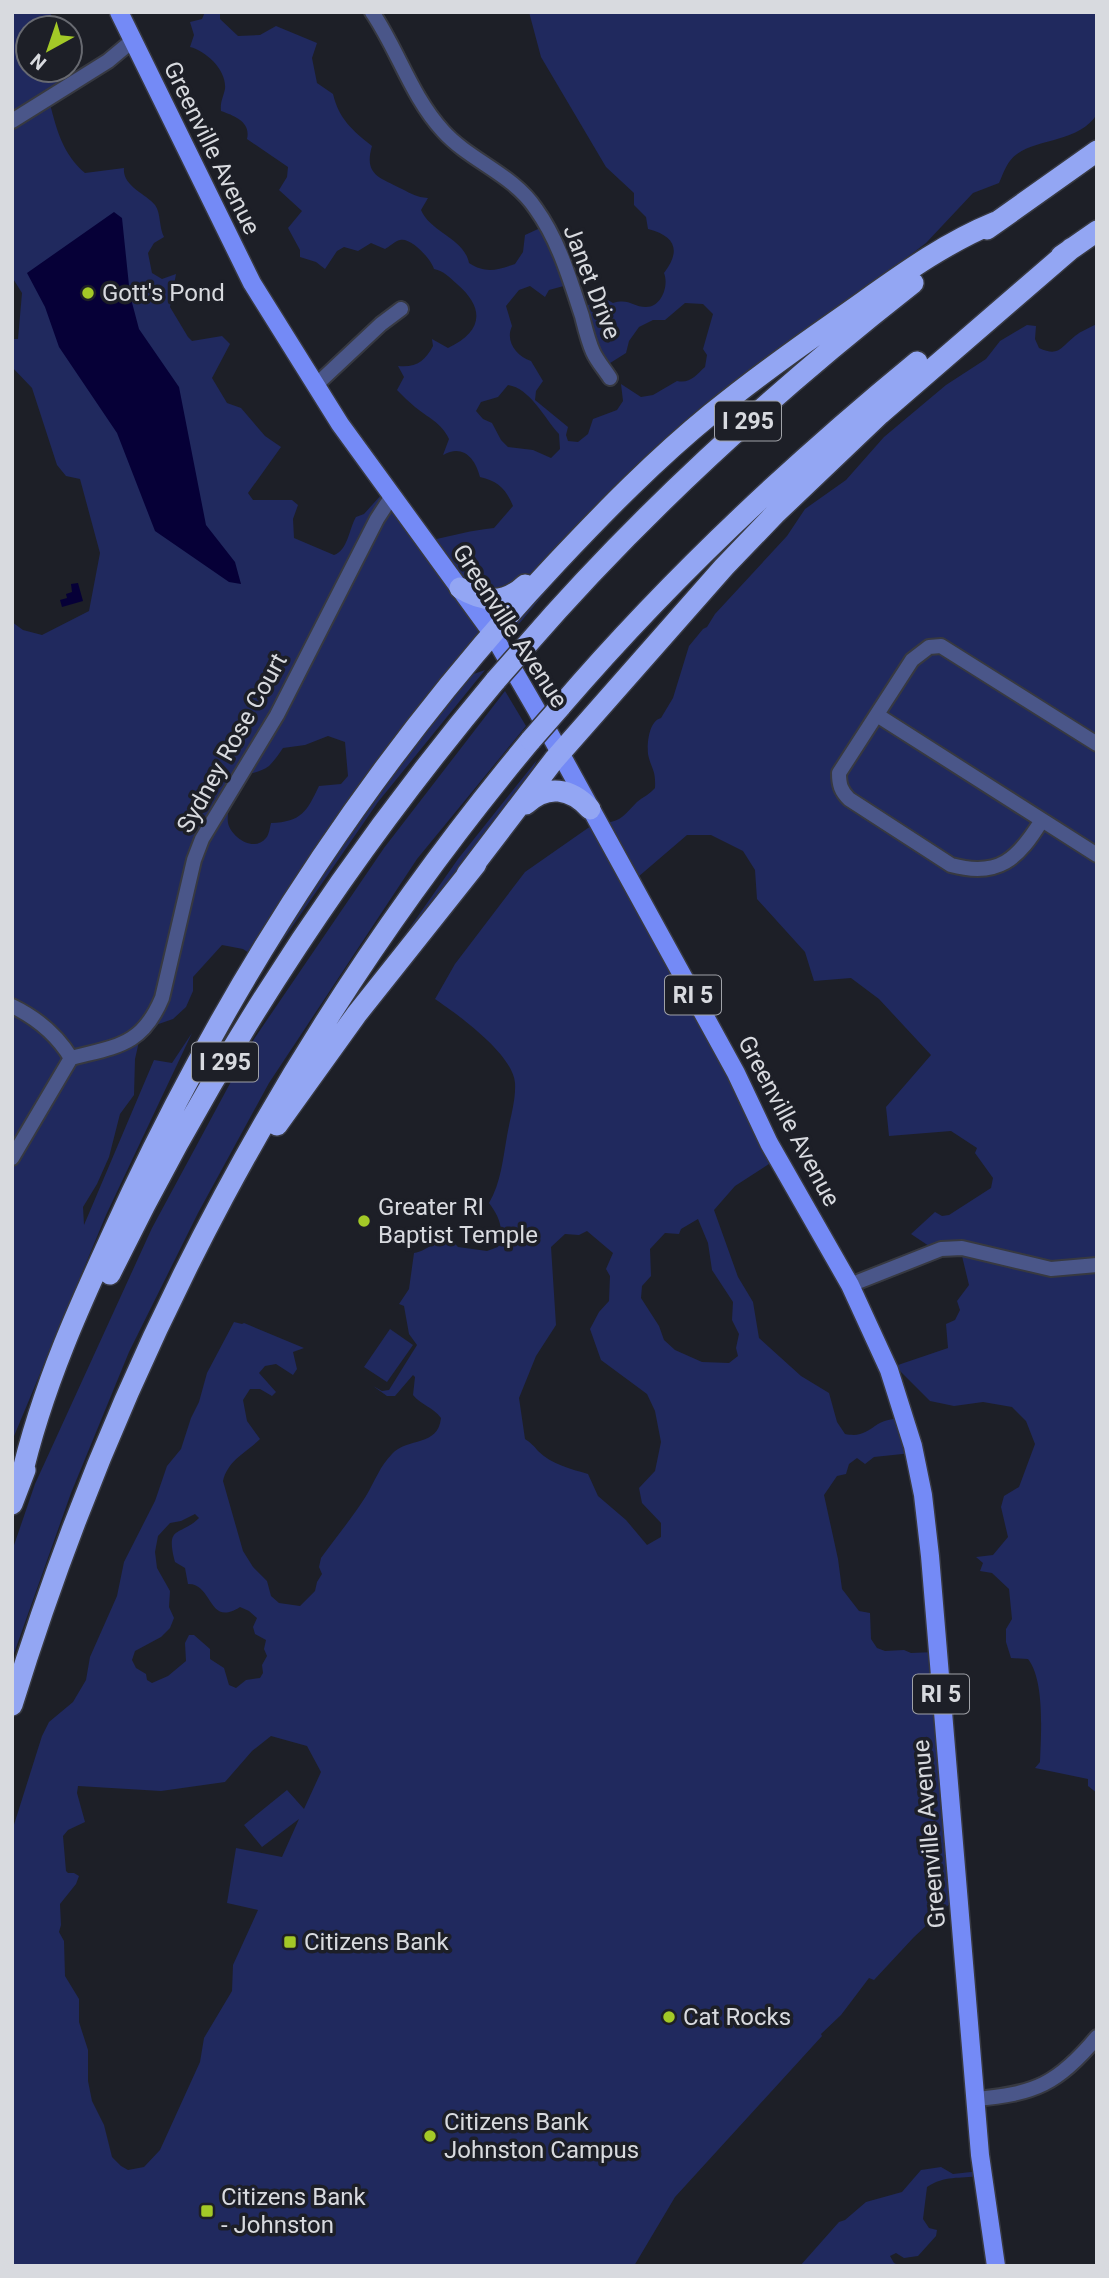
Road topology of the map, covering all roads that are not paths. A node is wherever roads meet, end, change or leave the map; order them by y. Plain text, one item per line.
1 (372, 12) edge
2 (121, 13) edge
3 (132, 41) junction
4 (12, 121) edge
5 (1097, 151) edge
6 (996, 222) junction
7 (1097, 231) edge
8 (1072, 248) junction
9 (401, 309) dead end
10 (610, 378) dead end
11 (316, 385) junction
12 (392, 496) junction
13 (567, 551) junction
14 (460, 588) junction
15 (492, 633) junction
16 (877, 715) junction
17 (1097, 744) edge
18 (560, 753) junction
19 (590, 808) junction
20 (1042, 820) junction
21 (1097, 855) edge
22 (467, 874) junction
23 (12, 1006) edge
24 (71, 1058) junction
25 (12, 1158) edge
26 (218, 1205) junction
27 (1097, 1265) edge
28 (850, 1285) junction
29 (20, 1483) junction
30 (12, 1504) edge
31 (12, 1705) edge
32 (1097, 2037) edge
33 (975, 2099) junction
34 (996, 2266) edge

1 - 10 street, Janet Drive
2 - 3 main road, Greenville Avenue / RI 5
3 - 4 street
3 - 11 main road, Greenville Avenue / RI 5
5 - 6 highway, I 295
6 - 13 highway
6 - 29 highway, I 295, bridge
7 - 8 highway, I 295
8 - 18 highway
8 - 26 highway, I 295, bridge
9 - 11 street
11 - 12 main road, Greenville Avenue / RI 5
12 - 14 main road, Greenville Avenue / RI 5
12 - 24 street, Sydney Rose Court
13 - 14 highway
13 - 15 highway
14 - 15 main road, Greenville Avenue / RI 5
15 - 18 main road, Greenville Avenue / RI 5
15 - 29 highway
16 - 17 street
16 - 20 street
16 - 20 street
18 - 19 main road, Greenville Avenue / RI 5
18 - 22 highway
19 - 22 highway
19 - 28 main road, Greenville Avenue / RI 5
20 - 21 street
22 - 26 highway
23 - 24 street
24 - 25 street
26 - 31 highway, I 295
27 - 28 street
28 - 33 main road, Greenville Avenue / RI 5
29 - 30 highway, I 295
32 - 33 street
33 - 34 main road, Greenville Avenue / RI 5

